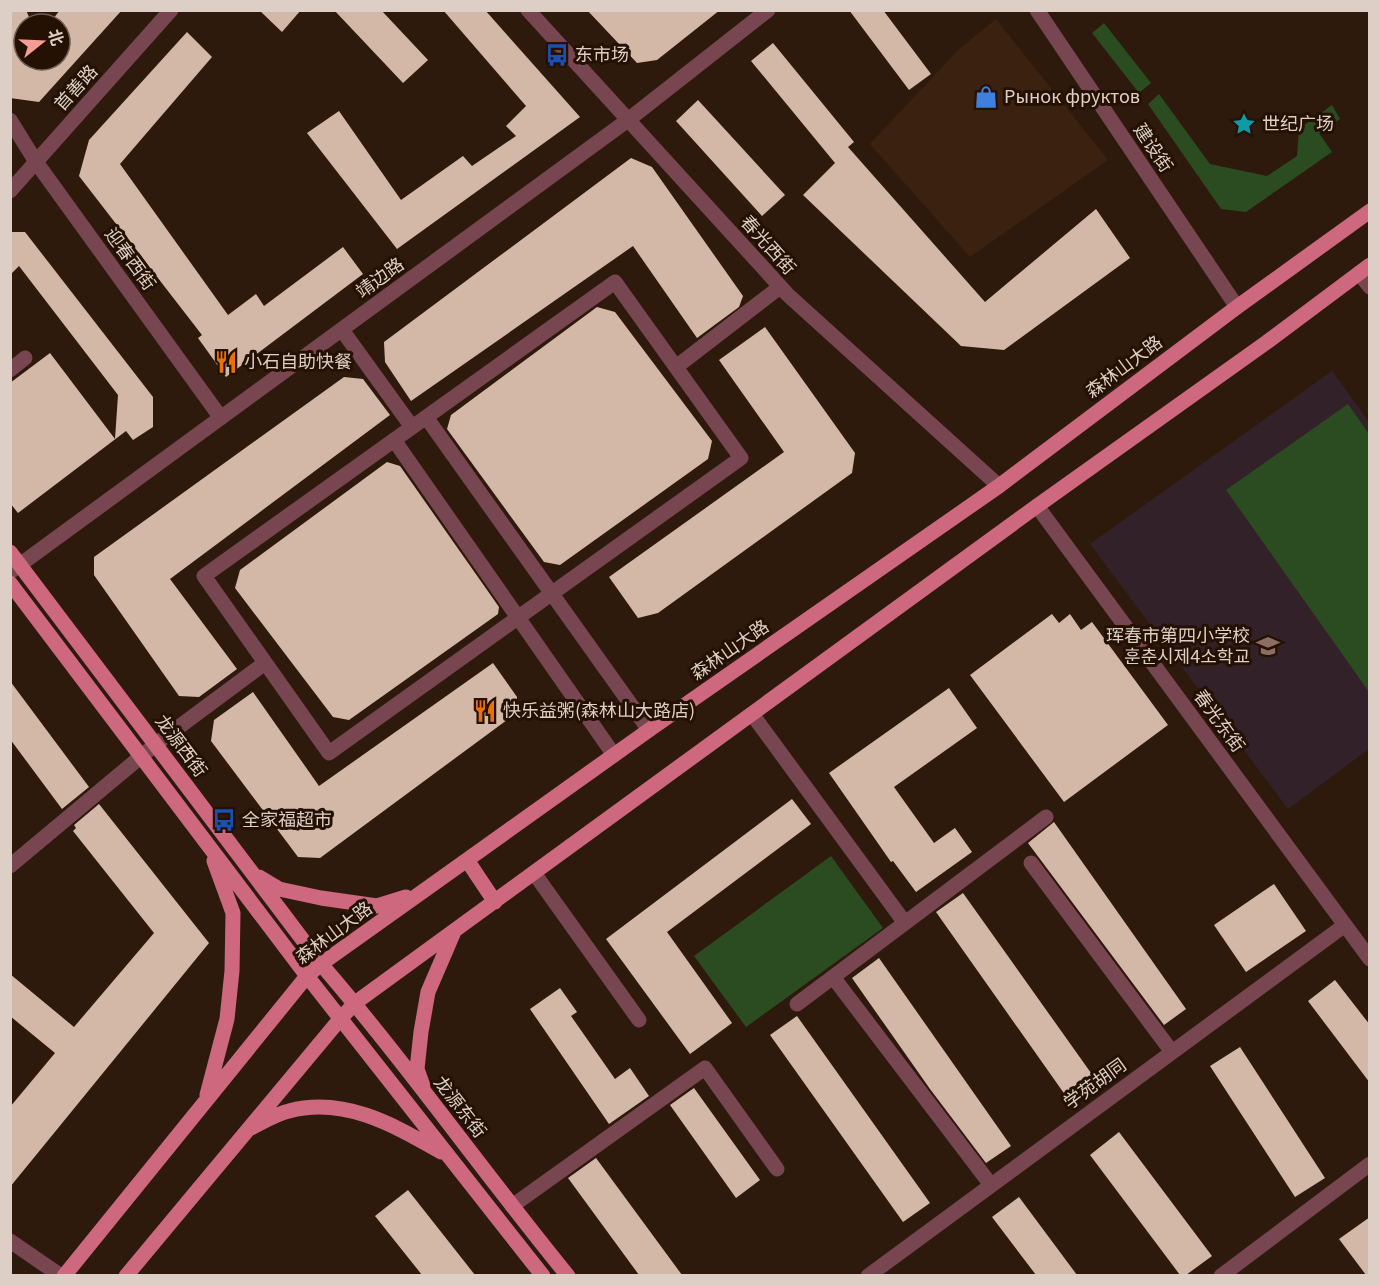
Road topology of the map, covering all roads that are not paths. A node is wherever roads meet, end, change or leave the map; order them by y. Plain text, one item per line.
1 (171, 10) edge
2 (528, 10) edge
3 (768, 10) edge
4 (1037, 10) edge
5 (10, 120) edge
6 (628, 120) junction
7 (36, 162) junction
8 (10, 191) edge
9 (1370, 211) edge
10 (1364, 269) edge
11 (780, 287) junction
12 (1370, 287) edge
13 (1237, 307) junction
14 (342, 330) junction
15 (25, 358) dead end
16 (676, 367) junction
17 (10, 370) edge
18 (426, 417) junction
19 (221, 418) junction
20 (412, 427) junction
21 (394, 440) junction
22 (999, 486) junction
23 (1038, 506) junction
24 (10, 552) edge
25 (15, 568) edge
26 (10, 584) edge
27 (552, 593) junction
28 (518, 618) junction
29 (265, 663) junction
30 (752, 714) junction
31 (650, 730) junction
32 (156, 744) junction
33 (614, 755) junction
34 (141, 757) junction
35 (1046, 817) dead end
36 (10, 845) edge
37 (209, 847) junction
38 (467, 860) junction
39 (16, 861) edge
40 (1031, 863) dead end
41 (253, 873) junction
42 (534, 873) junction
43 (421, 893) junction
44 (495, 902) junction
45 (905, 923) junction
46 (1345, 925) junction
47 (454, 932) junction
48 (1370, 959) edge
49 (321, 964) junction
50 (307, 976) junction
51 (833, 977) junction
52 (355, 1004) junction
53 (797, 1004) dead end
54 (341, 1018) junction
55 (639, 1020) dead end
56 (1172, 1052) junction
57 (427, 1097) junction
58 (206, 1100) junction
59 (248, 1129) junction
60 (448, 1156) junction
61 (1370, 1164) edge
62 (777, 1169) dead end
63 (991, 1185) junction
64 (512, 1206) junction
65 (10, 1241) edge
66 (62, 1275) edge
67 (126, 1275) edge
68 (543, 1275) edge
69 (568, 1275) edge
70 (868, 1275) edge
71 (1221, 1275) edge

1 - 7 street, 首善路
2 - 6 street, 春光西街
3 - 6 street, 靖边路
4 - 13 street, 建设街
5 - 7 street, 迎春西街
6 - 11 street, 春光西街
6 - 14 street, 靖边路
7 - 8 street, 首善路
7 - 19 street, 迎春西街
9 - 13 main road, 森林山大路
10 - 12 street
10 - 23 main road
11 - 16 street
11 - 22 street, 春光西街
13 - 22 main road, 森林山大路
14 - 19 street, 靖边路
14 - 20 street
15 - 17 street
16 - 18 street
16 - 27 street
18 - 20 street
18 - 27 street
19 - 25 street, 靖边路
20 - 21 street
21 - 28 street
21 - 29 street
22 - 31 main road, 森林山大路
23 - 30 main road
23 - 46 street, 春光东街
24 - 25 main road, 龙源西街
25 - 32 main road, 龙源西街
26 - 34 main road
27 - 28 street
27 - 31 street
28 - 29 street
28 - 33 street
29 - 32 street
30 - 42 main road
30 - 45 street
31 - 33 main road, 森林山大路
32 - 34 street
32 - 41 main road, 龙源西街
33 - 38 main road, 森林山大路
34 - 37 main road
34 - 39 street
35 - 45 street
36 - 39 street
37 - 50 main road
37 - 58 main road
38 - 43 main road, 森林山大路
38 - 44 main road
40 - 56 street
41 - 43 main road
41 - 49 main road, 龙源西街
42 - 44 main road
42 - 55 street
43 - 49 main road, 森林山大路
44 - 47 main road
45 - 51 street
46 - 48 street, 春光东街
46 - 56 street, 学苑胡同
47 - 52 main road
47 - 57 main road
49 - 50 main road, 森林山大路
49 - 52 main road, 龙源东街
50 - 54 main road
50 - 58 main road, 森林山大路
51 - 53 street
51 - 63 street
52 - 54 main road
52 - 57 main road, 龙源东街
54 - 59 main road
54 - 60 main road
56 - 63 street, 学苑胡同
57 - 64 main road, 龙源东街
58 - 66 main road, 森林山大路
59 - 60 main road
59 - 67 main road
60 - 68 main road
61 - 71 street
62 - 64 street
63 - 70 street, 学苑胡同
64 - 69 main road, 龙源东街
65 - 66 street

